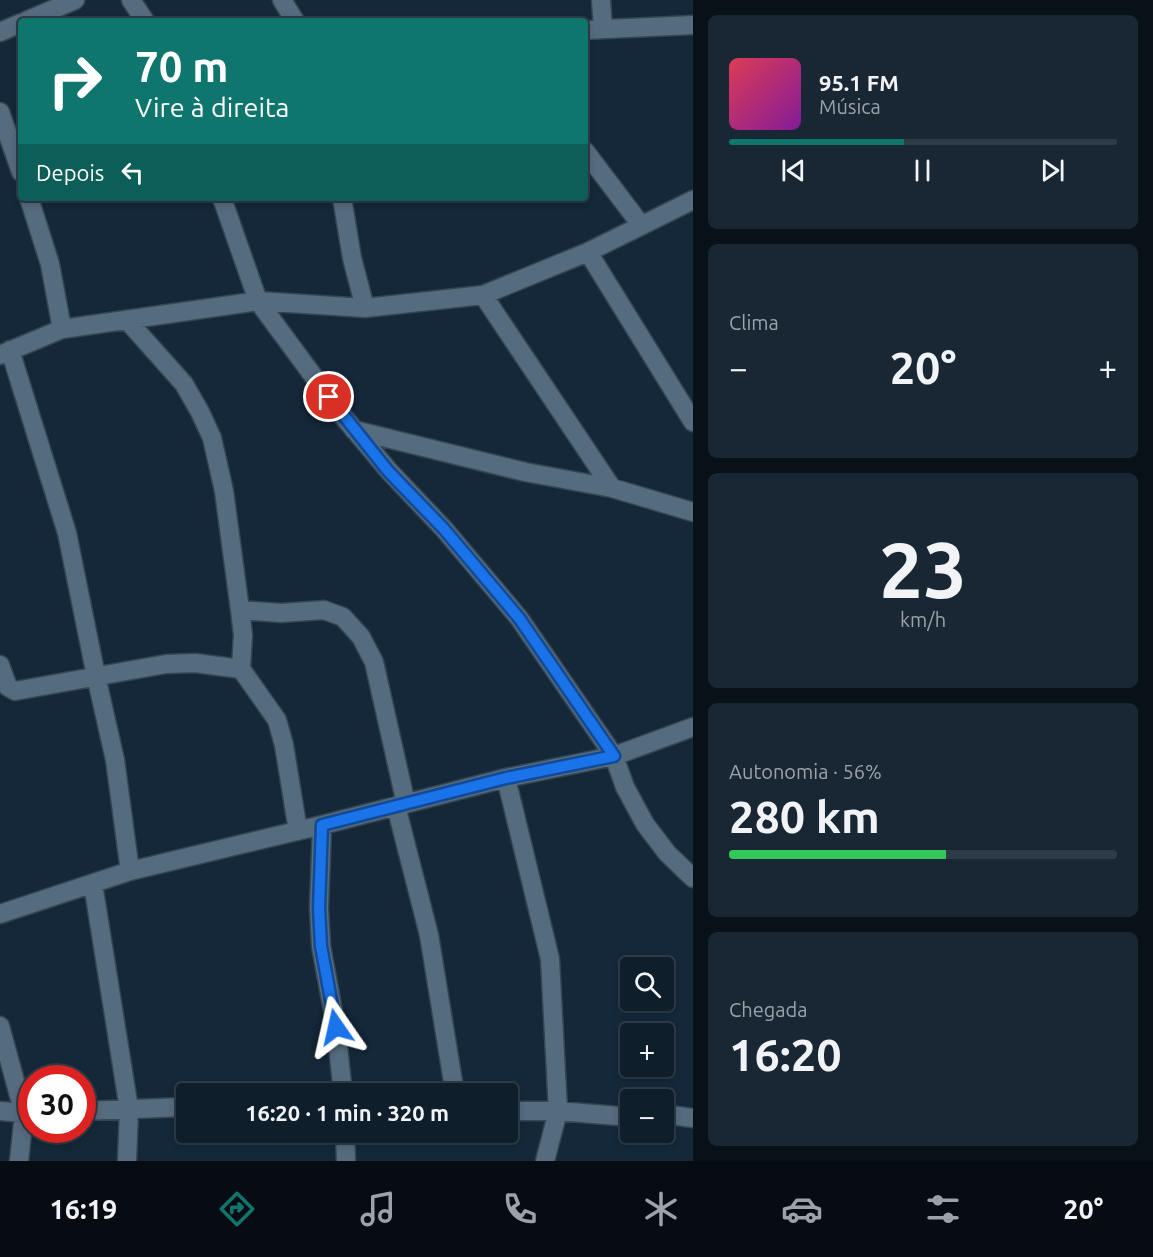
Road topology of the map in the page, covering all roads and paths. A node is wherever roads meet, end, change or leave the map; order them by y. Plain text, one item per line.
1 (75, 0) edge
2 (131, 0) edge
3 (282, 0) edge
4 (601, 0) edge
5 (33, 18) edge
6 (143, 18) edge
7 (292, 18) edge
8 (18, 24) edge
9 (693, 25) edge
10 (594, 29) edge
11 (0, 32) edge
12 (0, 112) edge
13 (588, 156) edge
14 (18, 163) edge
15 (30, 201) edge
16 (223, 201) edge
17 (342, 201) edge
18 (693, 201) edge
19 (641, 225) junction
20 (588, 252) junction
21 (483, 295) junction
22 (258, 301) junction
23 (365, 308) junction
24 (127, 320) junction
25 (62, 329) junction
26 (5, 352) edge
27 (693, 422) edge
28 (354, 430) junction
29 (612, 488) junction
30 (693, 512) edge
31 (240, 610) junction
32 (0, 665) edge
33 (242, 669) junction
34 (96, 676) junction
35 (693, 727) edge
36 (614, 756) junction
37 (506, 778) junction
38 (401, 805) junction
39 (322, 825) junction
40 (298, 831) junction
41 (130, 871) junction
42 (693, 878) edge
43 (93, 884) junction
44 (0, 914) edge
45 (0, 1026) edge
46 (18, 1083) edge
47 (342, 1083) edge
48 (453, 1083) edge
49 (176, 1107) edge
50 (129, 1109) junction
51 (0, 1111) edge
52 (96, 1111) edge
53 (518, 1111) edge
54 (558, 1111) junction
55 (18, 1113) edge
56 (620, 1116) edge
57 (674, 1116) edge
58 (693, 1118) edge
59 (22, 1143) edge
60 (345, 1143) edge
61 (19, 1161) edge
62 (128, 1161) edge
63 (346, 1161) edge
64 (545, 1161) edge

1 - 5 street
2 - 6 street
3 - 7 street
4 - 10 street
8 - 11 street
9 - 10 street
12 - 14 street
13 - 19 street
15 - 25 street
16 - 22 street
17 - 23 street
18 - 19 street
19 - 20 street
20 - 21 street
20 - 27 street
21 - 23 street
21 - 29 street
22 - 23 street
22 - 24 street
22 - 28 street
24 - 25 street
24 - 31 street
25 - 26 street
26 - 34 street
28 - 29 street
28 - 36 street
29 - 30 street
31 - 33 street
31 - 38 street
32 - 34 street
33 - 34 street
33 - 40 street
34 - 41 street
35 - 36 street
36 - 37 street
36 - 42 street
37 - 38 street
37 - 54 street
38 - 39 street
38 - 48 street
39 - 40 street
39 - 47 street
40 - 41 street
41 - 43 street
43 - 44 street
43 - 50 street
45 - 46 street
49 - 50 street
50 - 52 street
50 - 62 street
51 - 55 street
53 - 54 street
54 - 56 street
54 - 64 street
57 - 58 street
59 - 61 street
60 - 63 street

